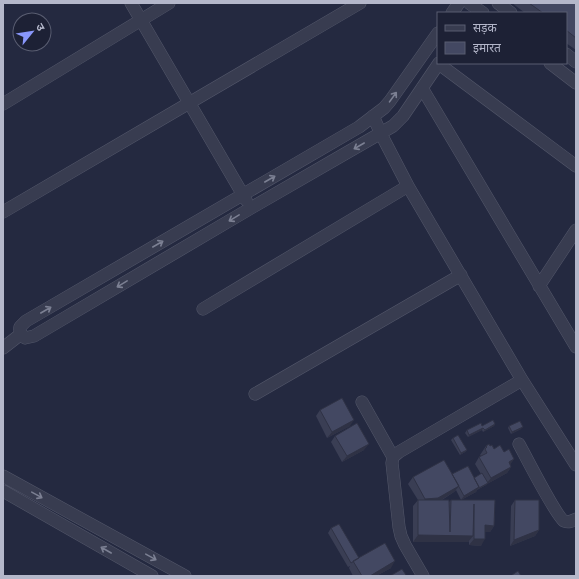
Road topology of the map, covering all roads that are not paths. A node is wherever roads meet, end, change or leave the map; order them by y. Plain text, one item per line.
1 (131, 3) edge
2 (169, 3) edge
3 (360, 3) edge
4 (459, 3) edge
5 (498, 3) edge
6 (453, 12) edge
7 (510, 12) edge
8 (140, 20) junction
9 (437, 34) edge
10 (567, 55) edge
11 (576, 62) edge
12 (438, 64) edge
13 (440, 64) edge
14 (551, 64) edge
15 (576, 83) edge
16 (422, 88) junction
17 (189, 103) junction
18 (3, 104) edge
19 (373, 116) junction
20 (381, 134) junction
21 (576, 166) edge
22 (408, 186) junction
23 (243, 195) junction
24 (251, 208) junction
25 (4, 209) edge
26 (576, 230) edge
27 (461, 275) junction
28 (539, 286) junction
29 (203, 308) dead end
30 (21, 334) junction
31 (576, 347) edge
32 (3, 348) edge
33 (522, 380) junction
34 (255, 394) dead end
35 (362, 402) dead end
36 (519, 444) dead end
37 (393, 457) junction
38 (576, 465) edge
39 (3, 476) edge
40 (3, 491) edge
41 (576, 519) edge
42 (152, 576) edge
43 (185, 576) edge
44 (423, 576) edge

1 - 8 street
2 - 8 street
3 - 17 street
4 - 6 street
5 - 7 street
8 - 17 street
8 - 18 street
19 -> 9 street
10 - 11 street
12 - 16 street
13 - 21 street
14 - 15 street
16 - 20 street
16 - 28 street
17 - 23 street
17 - 25 street
19 - 20 street
23 -> 19 street
20 - 22 street
20 -> 24 street
22 - 27 street
22 - 29 street
23 - 24 street
30 -> 23 street
24 -> 30 street
26 - 28 street
27 - 33 street
27 - 34 street
28 - 31 street
30 - 32 street
33 - 37 street
33 - 38 street
35 - 37 street
36 - 41 street
37 - 44 street
39 -> 43 street
42 -> 40 street

